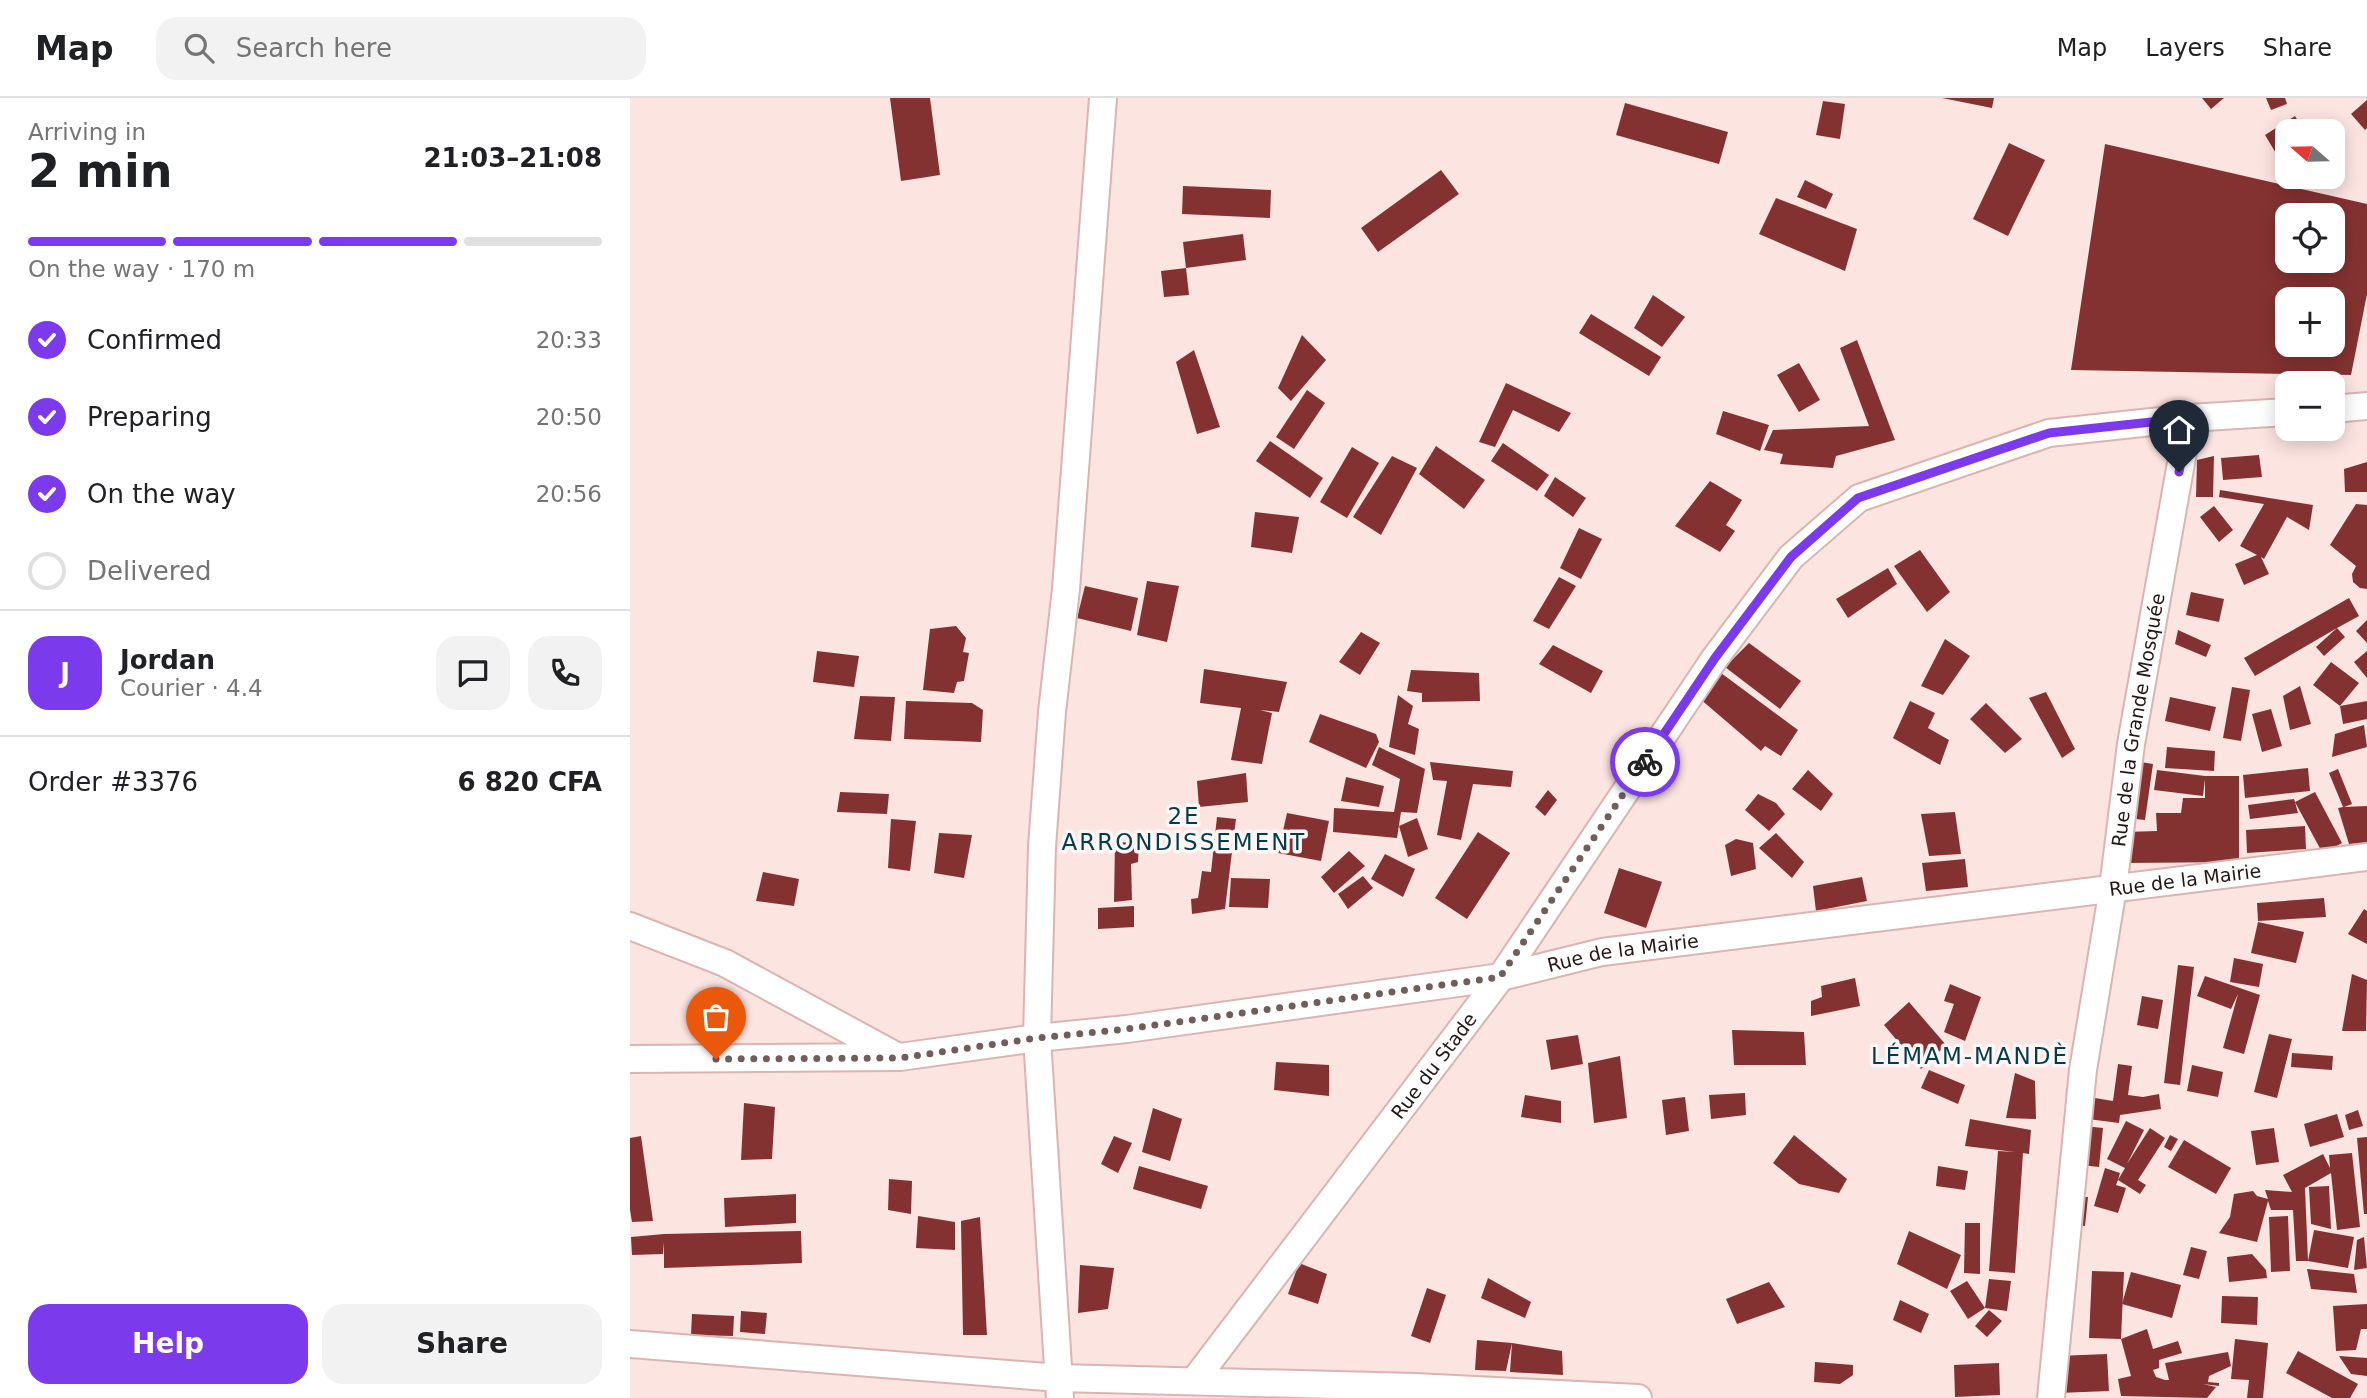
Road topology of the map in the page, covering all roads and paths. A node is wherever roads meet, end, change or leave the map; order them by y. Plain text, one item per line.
1 (1102, 98) edge
2 (2367, 406) edge
3 (2345, 408) edge
4 (2275, 413) edge
5 (2189, 418) junction
6 (2367, 857) edge
7 (2113, 888) junction
8 (630, 926) edge
9 (1500, 977) junction
10 (1037, 1038) junction
11 (900, 1058) junction
12 (630, 1059) edge
13 (630, 1344) edge
14 (1194, 1381) junction
15 (1060, 1388) edge
16 (1639, 1398) edge
17 (2050, 1398) edge

1 - 10 street
2 - 3 street
4 - 5 street, Rue du Stade
5 - 7 street, Rue de la Grande Mosquée
5 - 9 street, Rue du Stade
6 - 7 street, Rue de la Mairie
7 - 9 street, Rue de la Mairie
7 - 17 street, Rue de la Grande Mosquée
8 - 11 street
9 - 10 street, Rue de la Mairie
9 - 14 street, Rue du Stade
10 - 11 street, Rue de la Mairie
10 - 15 street
11 - 12 street, Rue de la Mairie
13 - 15 street
14 - 15 street
14 - 16 street

